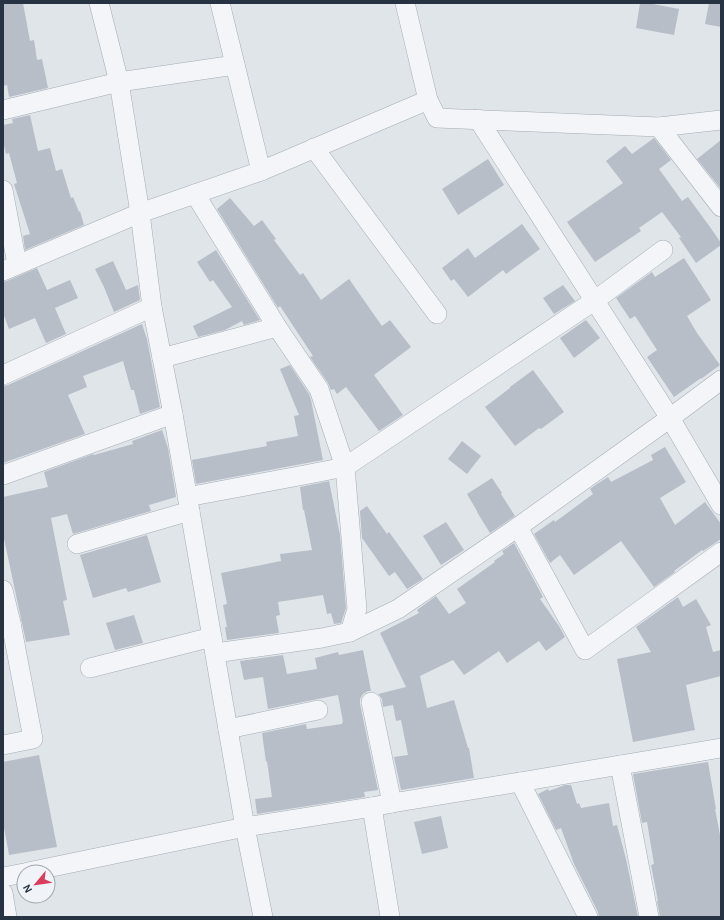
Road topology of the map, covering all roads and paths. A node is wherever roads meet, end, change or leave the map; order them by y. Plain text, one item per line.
1 (99, 3) edge
2 (220, 3) edge
3 (405, 3) edge
4 (235, 65) junction
5 (119, 82) junction
6 (428, 100) junction
7 (3, 110) edge
8 (478, 119) junction
9 (721, 120) edge
10 (659, 127) junction
11 (314, 148) junction
12 (261, 171) junction
13 (3, 190) edge
14 (195, 194) junction
15 (721, 207) edge
16 (140, 213) junction
17 (663, 250) dead end
18 (10, 268) edge
19 (594, 301) junction
20 (152, 307) junction
21 (437, 314) dead end
22 (277, 327) junction
23 (162, 358) junction
24 (3, 375) edge
25 (721, 380) edge
26 (173, 414) junction
27 (670, 418) junction
28 (345, 467) junction
29 (3, 475) edge
30 (189, 504) junction
31 (721, 505) edge
32 (518, 527) junction
33 (77, 544) dead end
34 (721, 552) edge
35 (3, 590) edge
36 (7, 624) edge
37 (350, 632) junction
38 (214, 645) junction
39 (90, 668) dead end
40 (371, 702) dead end
41 (318, 710) dead end
42 (228, 729) junction
43 (3, 745) edge
44 (721, 748) edge
45 (620, 765) junction
46 (520, 782) junction
47 (392, 803) junction
48 (372, 807) junction
49 (245, 826) junction
50 (56, 866) edge
51 (16, 875) edge
52 (3, 877) edge
53 (3, 893) edge
54 (7, 917) edge
55 (264, 917) edge
56 (390, 917) edge
57 (588, 917) edge
58 (649, 917) edge

1 - 5 street
2 - 4 street
3 - 6 street
4 - 5 street
4 - 12 street
5 - 7 street
5 - 16 street
6 - 8 street
6 - 11 street
8 - 10 street
8 - 19 street
9 - 10 street
10 - 15 street
11 - 12 street
11 - 21 street
12 - 14 street
13 - 18 street
14 - 16 street
14 - 22 street
16 - 18 street
16 - 20 street
17 - 19 street
19 - 27 street
19 - 28 street
20 - 23 street
20 - 24 street
22 - 23 street
22 - 28 street
23 - 26 street
25 - 27 street
26 - 29 street
26 - 30 street
27 - 31 street
27 - 32 street
28 - 30 street
28 - 37 street
30 - 33 street
30 - 38 street
32 - 34 street
32 - 37 street
35 - 36 street
36 - 43 street
37 - 38 street
38 - 39 street
38 - 42 street
40 - 47 street
41 - 42 street
42 - 49 street
44 - 45 street
45 - 46 street
45 - 58 street
46 - 47 street
46 - 57 street
47 - 48 street
48 - 49 street
48 - 56 street
49 - 50 street
49 - 55 street
51 - 52 street
53 - 54 street

